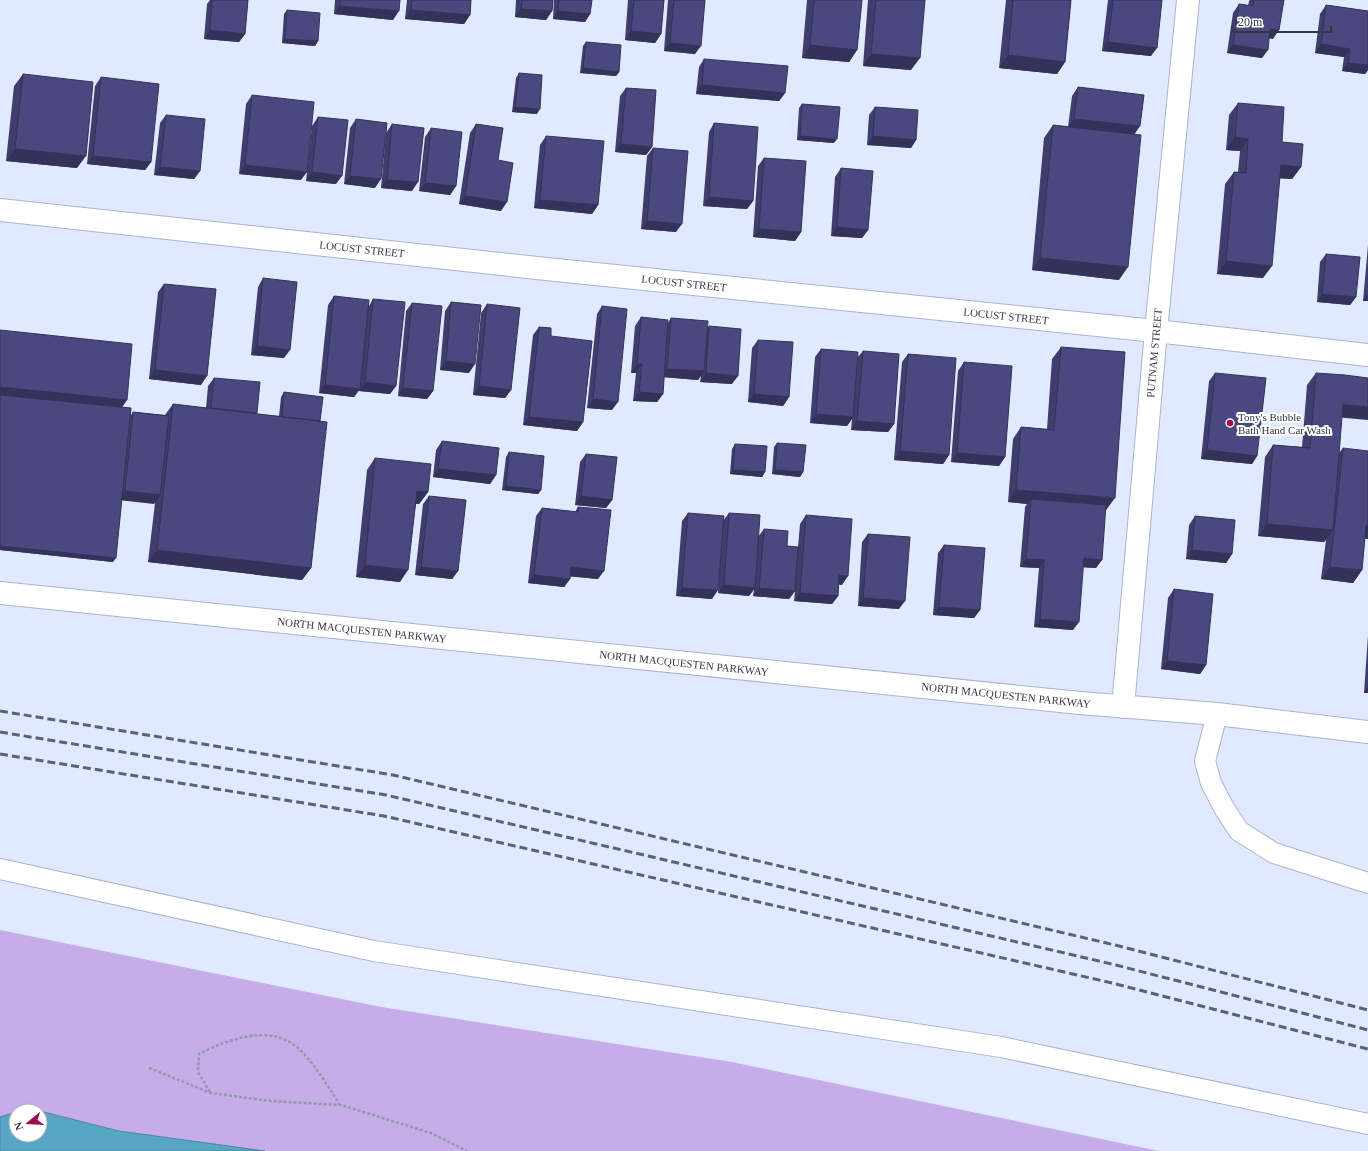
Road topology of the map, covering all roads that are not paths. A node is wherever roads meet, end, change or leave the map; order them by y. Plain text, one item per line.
1 (1188, 0) edge
2 (0, 210) edge
3 (1156, 331) junction
4 (1368, 355) edge
5 (0, 593) edge
6 (1123, 707) junction
7 (1217, 714) junction
8 (1368, 732) edge
9 (0, 869) edge
10 (1368, 883) edge
11 (1368, 1124) edge

1 - 3 street, PUTNAM STREET
2 - 3 street, LOCUST STREET
3 - 4 street, LOCUST STREET
3 - 6 street, PUTNAM STREET
5 - 6 street, NORTH MACQUESTEN PARKWAY
6 - 7 street, NORTH MACQUESTEN PARKWAY
7 - 8 street, NORTH MACQUESTEN PARKWAY
7 - 10 lane
9 - 11 lane

